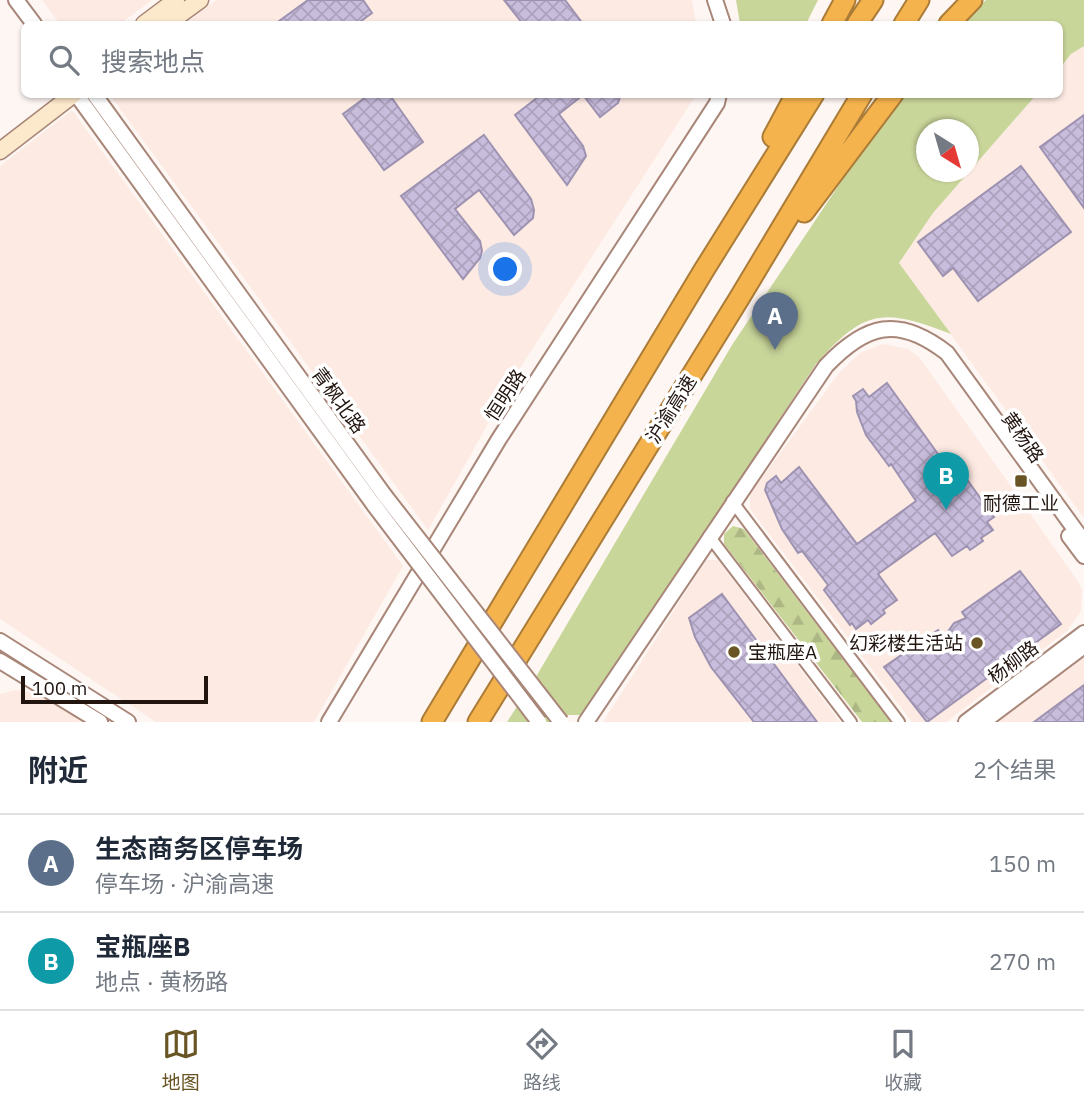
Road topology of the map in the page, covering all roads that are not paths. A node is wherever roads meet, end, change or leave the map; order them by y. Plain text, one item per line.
1 (16, 0) edge
2 (176, 0) edge
3 (200, 0) edge
4 (715, 0) edge
5 (845, 0) edge
6 (873, 0) edge
7 (919, 0) edge
8 (972, 0) edge
9 (32, 21) edge
10 (148, 21) edge
11 (171, 21) edge
12 (722, 21) edge
13 (834, 21) edge
14 (860, 21) edge
15 (906, 21) edge
16 (952, 21) edge
17 (70, 98) edge
18 (78, 98) edge
19 (97, 98) edge
20 (718, 98) edge
21 (794, 98) edge
22 (812, 98) edge
23 (860, 98) edge
24 (890, 98) edge
25 (0, 151) edge
26 (704, 270) junction
27 (740, 297) junction
28 (930, 341) junction
29 (379, 500) junction
30 (732, 501) junction
31 (709, 536) junction
32 (1084, 542) edge
33 (1084, 556) edge
34 (1084, 634) edge
35 (0, 642) edge
36 (1084, 646) edge
37 (17, 653) junction
38 (1, 664) edge
39 (100, 722) edge
40 (128, 722) edge
41 (329, 722) edge
42 (432, 722) edge
43 (478, 722) edge
44 (539, 722) edge
45 (561, 722) edge
46 (586, 722) edge
47 (851, 722) edge
48 (900, 722) edge
49 (966, 722) edge
50 (983, 722) edge

1 - 9 street
2 - 10 main road
3 - 11 main road
4 - 12 street
5 - 13 highway
6 - 14 highway
7 - 15 highway
8 - 16 highway
17 - 25 main road
18 - 29 street, 青枫北路
19 - 29 street, 青枫北路
20 - 41 street, 恒明路
21 - 26 highway
22 - 26 highway
23 - 27 highway, 沪渝高速
24 - 27 highway
26 - 42 highway
27 - 43 highway, 沪渝高速
28 - 30 street
28 - 32 street
28 - 33 street, 黄杨路
29 - 44 street, 青枫北路, bridge
29 - 45 street, 青枫北路, bridge
30 - 31 street
30 - 48 street
31 - 46 street
31 - 47 street
34 - 49 street, 杨柳路
35 - 37 street
36 - 50 street, 杨柳路
37 - 38 street
37 - 40 street
38 - 39 street

